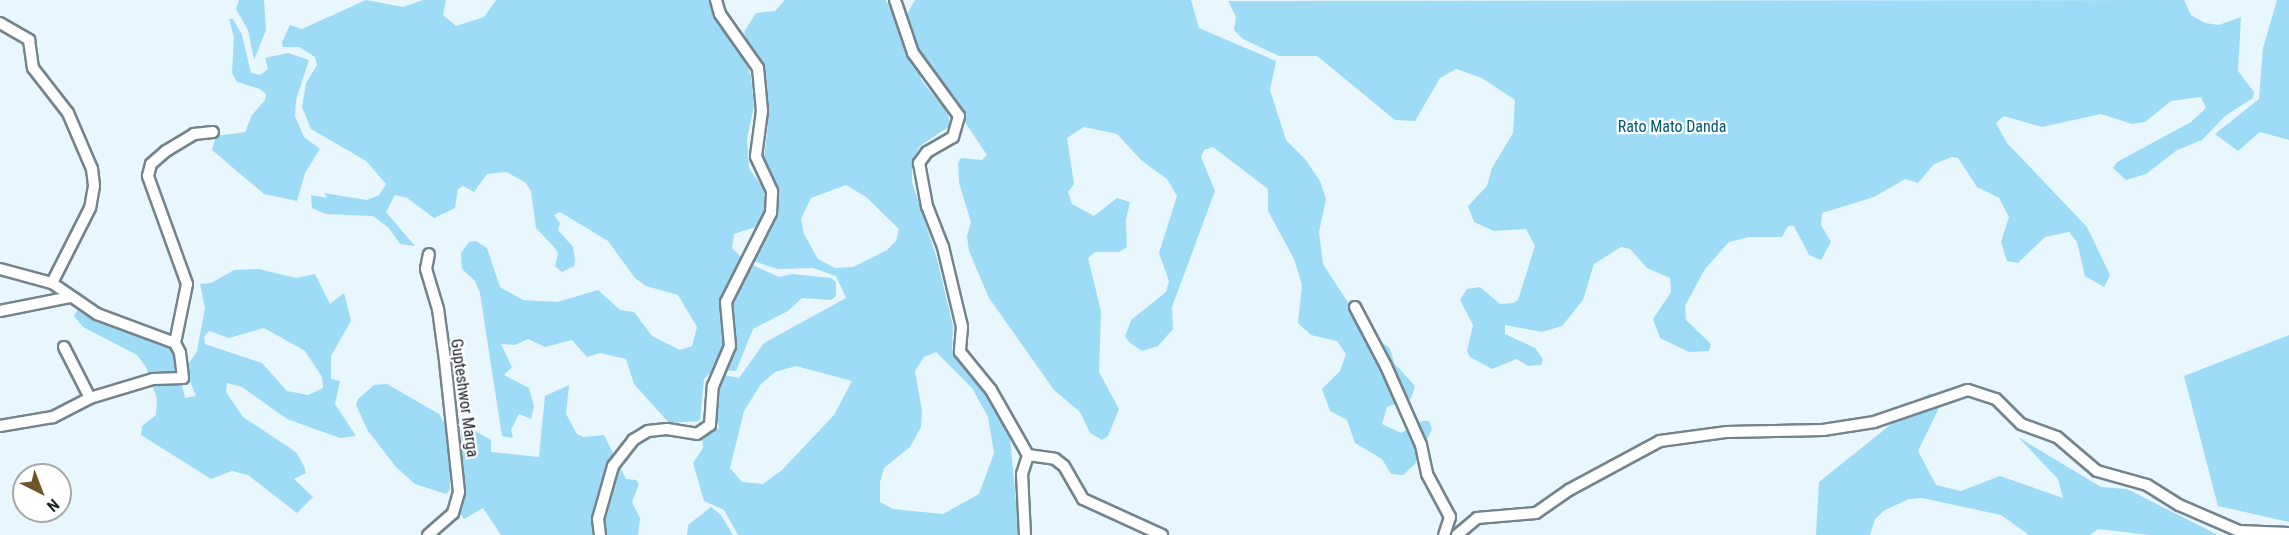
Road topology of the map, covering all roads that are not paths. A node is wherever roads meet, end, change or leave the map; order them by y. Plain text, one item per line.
1 (716, 0) edge
2 (895, 0) edge
3 (0, 23) edge
4 (213, 132) dead end
5 (429, 254) dead end
6 (0, 269) edge
7 (51, 283) junction
8 (70, 297) junction
9 (1355, 307) dead end
10 (0, 311) edge
11 (175, 344) junction
12 (64, 347) dead end
13 (90, 398) junction
14 (0, 426) edge
15 (1028, 455) junction
16 (2289, 533) edge
17 (428, 535) edge
18 (600, 535) edge
19 (1025, 535) edge
20 (1162, 535) edge
21 (1444, 535) edge
22 (1457, 535) edge

1 - 18 street
2 - 15 street
3 - 7 street
4 - 11 street
5 - 17 street, Gupteshwor Marga
6 - 7 street
7 - 8 street
8 - 10 street
8 - 11 street
9 - 21 street
11 - 13 street
12 - 13 street
13 - 14 street
15 - 19 street
15 - 20 street
16 - 22 street

